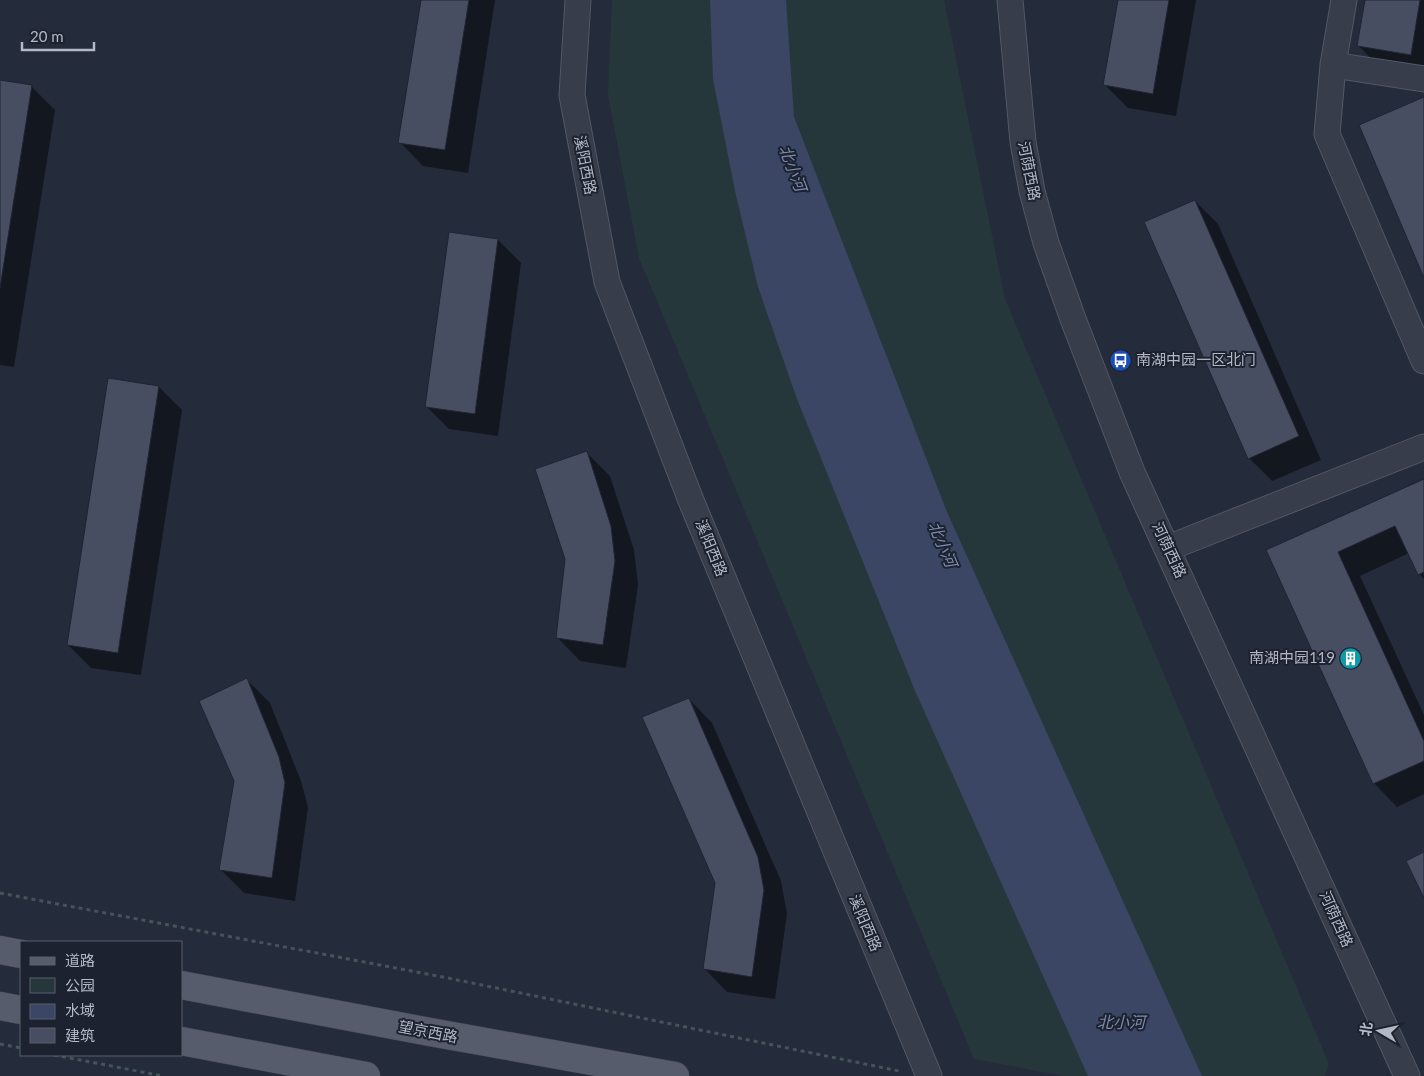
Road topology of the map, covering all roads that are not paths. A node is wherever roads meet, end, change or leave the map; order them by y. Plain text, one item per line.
1 (578, 0) edge
2 (1010, 0) edge
3 (1344, 0) edge
4 (1333, 65) junction
5 (1424, 79) edge
6 (1424, 362) edge
7 (1424, 447) edge
8 (1168, 548) junction
9 (0, 950) edge
10 (20, 954) edge
11 (182, 984) edge
12 (0, 1006) edge
13 (20, 1010) edge
14 (182, 1041) edge
15 (366, 1076) edge
16 (675, 1076) edge
17 (929, 1076) edge
18 (1407, 1076) edge

1 - 17 street, 溪阳西路
2 - 8 street, 河荫西路
3 - 4 street
4 - 5 street
4 - 6 street
7 - 8 street
8 - 18 street, 河荫西路
9 - 10 main road
11 - 16 main road, 望京西路
12 - 13 main road
14 - 15 main road

